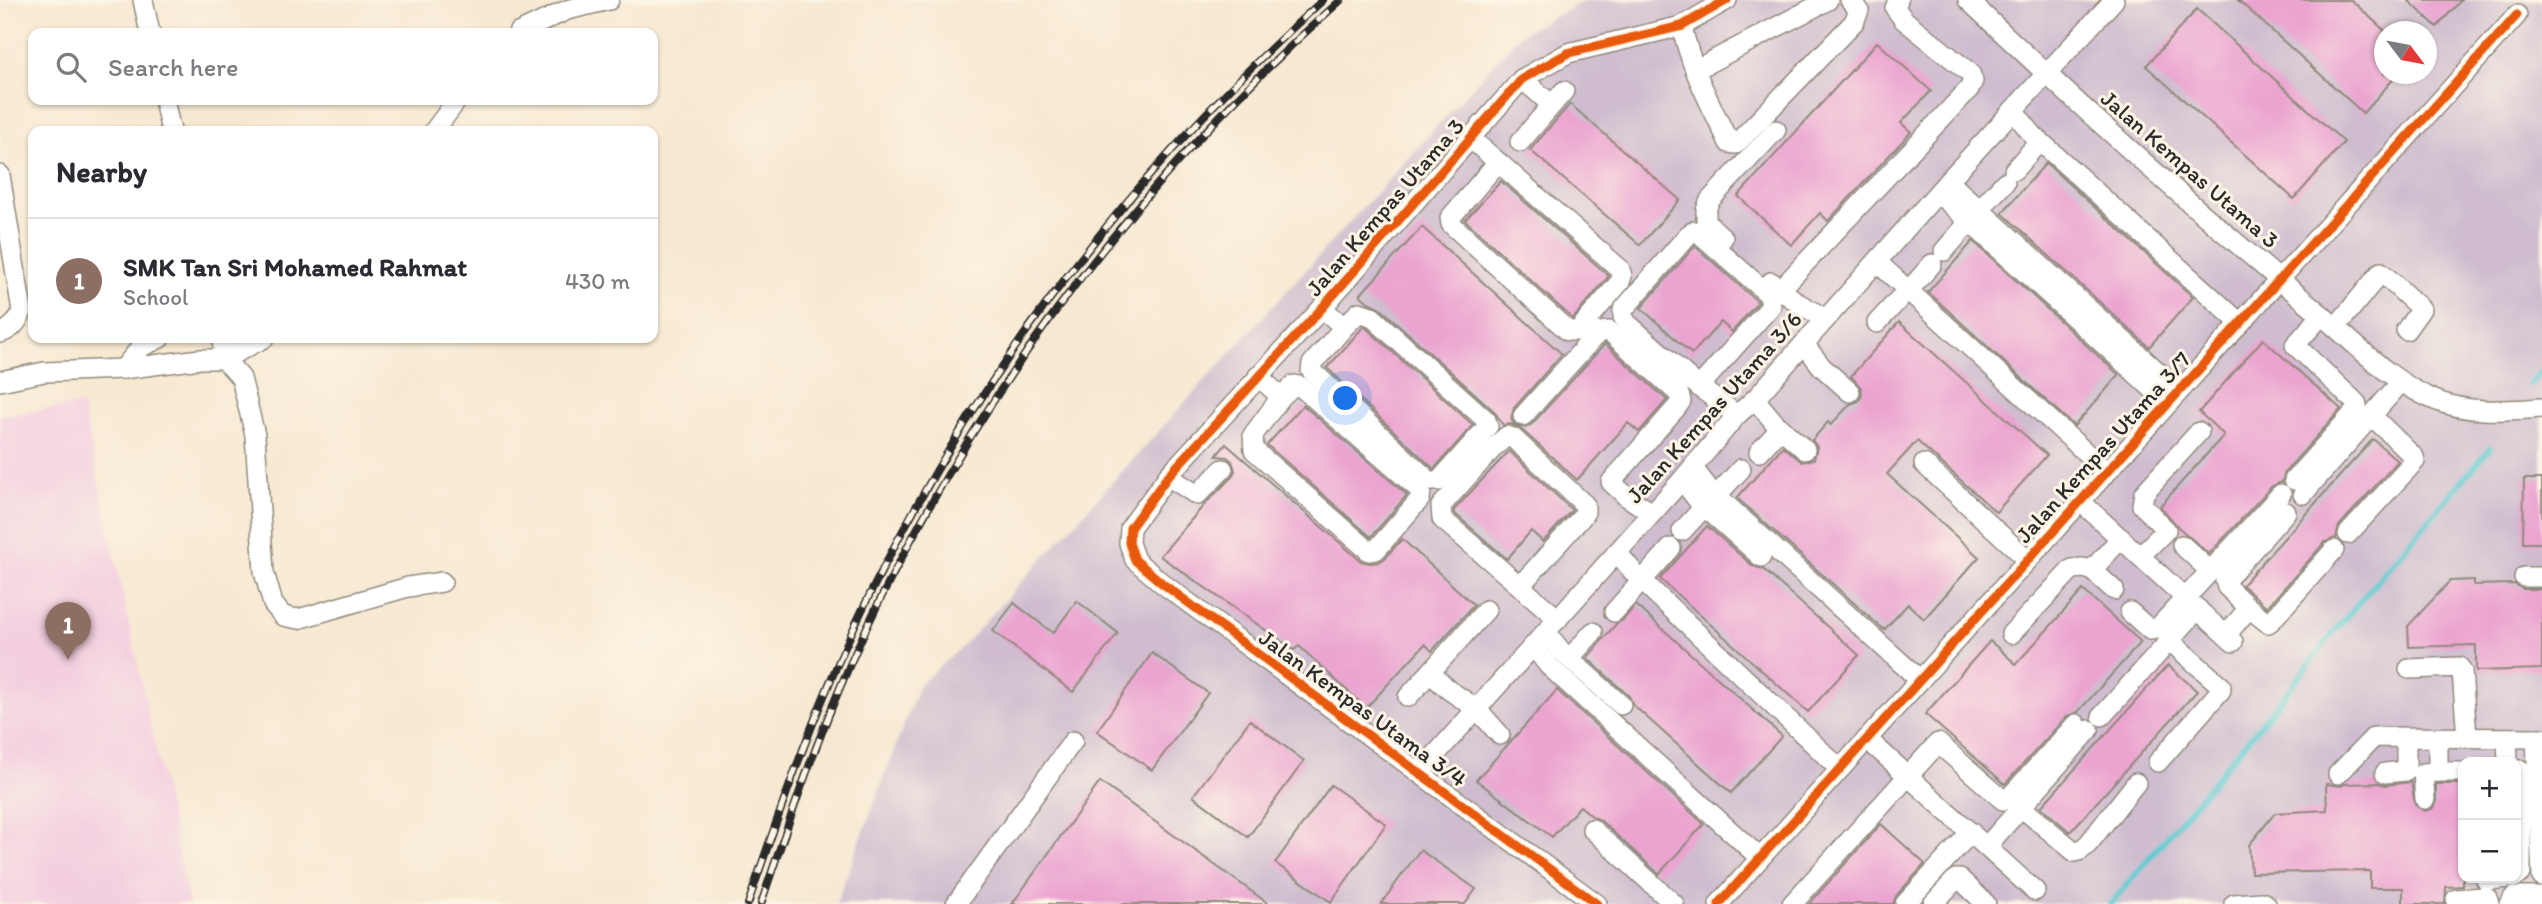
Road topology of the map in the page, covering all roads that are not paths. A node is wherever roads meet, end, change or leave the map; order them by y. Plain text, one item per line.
1 (143, 0) edge
2 (609, 0) edge
3 (1727, 0) edge
4 (1828, 0) edge
5 (1850, 0) edge
6 (1898, 0) edge
7 (1968, 0) edge
8 (2114, 0) edge
9 (2516, 15) dead end
10 (1682, 26) junction
11 (149, 28) edge
12 (529, 28) edge
13 (1695, 70) junction
14 (2045, 74) junction
15 (1522, 79) junction
16 (165, 105) edge
17 (453, 105) edge
18 (2013, 110) junction
19 (170, 126) edge
20 (438, 126) edge
21 (1776, 130) dead end
22 (1471, 139) junction
23 (2040, 141) junction
24 (1520, 142) dead end
25 (1498, 162) junction
26 (0, 175) edge
27 (1943, 187) junction
28 (1975, 215) junction
29 (5, 225) edge
30 (1873, 266) junction
31 (2280, 279) junction
32 (1780, 290) junction
33 (1904, 294) junction
34 (1322, 308) junction
35 (1826, 318) junction
36 (2329, 321) junction
37 (1877, 323) dead end
38 (2240, 323) junction
39 (1344, 327) junction
40 (2406, 330) dead end
41 (0, 333) edge
42 (149, 343) edge
43 (222, 343) edge
44 (254, 343) edge
45 (1804, 344) junction
46 (224, 359) junction
47 (123, 369) junction
48 (1258, 376) junction
49 (0, 381) edge
50 (2401, 382) junction
51 (1699, 387) junction
52 (1850, 392) dead end
53 (1281, 397) junction
54 (2174, 397) junction
55 (1755, 399) junction
56 (2542, 408) edge
57 (1737, 415) junction
58 (1523, 416) dead end
59 (2372, 416) junction
60 (1781, 428) junction
61 (2199, 432) dead end
62 (1805, 450) dead end
63 (1759, 452) dead end
64 (1924, 464) dead end
65 (1223, 469) dead end
66 (1741, 469) dead end
67 (1688, 474) junction
68 (1168, 476) junction
69 (2103, 476) junction
70 (2291, 495) junction
71 (1711, 501) junction
72 (2080, 501) junction
73 (1652, 513) junction
74 (1130, 528) joint
75 (2348, 534) dead end
76 (2121, 538) junction
77 (2182, 545) dead end
78 (2334, 550) dead end
79 (1617, 552) junction
80 (2140, 555) junction
81 (1761, 557) dead end
82 (2028, 560) junction
83 (2092, 570) junction
84 (2210, 571) junction
85 (1642, 581) junction
86 (442, 582) dead end
87 (1520, 586) junction
88 (2114, 590) dead end
89 (2192, 604) junction
90 (2249, 608) junction
91 (1486, 610) dead end
92 (1614, 612) dead end
93 (2130, 612) dead end
94 (1546, 632) junction
95 (1593, 632) dead end
96 (2011, 635) dead end
97 (2170, 641) junction
98 (1570, 658) junction
99 (2409, 669) dead end
100 (1430, 673) junction
101 (1920, 680) junction
102 (1408, 697) dead end
103 (1621, 705) dead end
104 (1477, 709) junction
105 (2089, 723) junction
106 (1500, 736) dead end
107 (2406, 738) junction
108 (2438, 738) junction
109 (2468, 738) junction
110 (2507, 738) junction
111 (2539, 738) edge
112 (1867, 739) junction
113 (1073, 741) dead end
114 (2508, 757) edge
115 (2158, 762) dead end
116 (1840, 769) junction
117 (2438, 772) junction
118 (2458, 772) edge
119 (1419, 773) junction
120 (2385, 773) dead end
121 (2338, 774) dead end
122 (1909, 775) junction
123 (2136, 783) dead end
124 (2425, 799) dead end
125 (2021, 807) junction
126 (1592, 830) dead end
127 (1971, 832) junction
128 (1987, 846) junction
129 (1760, 858) junction
130 (2542, 877) edge
131 (2035, 891) dead end
132 (2540, 897) edge
133 (2456, 899) dead end
134 (956, 904) edge
135 (1597, 904) edge
136 (1674, 904) edge
137 (1719, 904) edge
138 (1792, 904) edge
139 (1905, 904) edge
140 (1933, 904) edge
141 (1986, 904) edge
142 (2234, 904) edge
143 (2266, 904) edge
144 (2489, 904) edge
145 (2509, 904) edge

1 - 11 street
2 - 12 street
3 - 10 street, Jalan Kempas Utama 3
4 - 13 street
5 - 13 street
6 - 32 street
7 - 14 street, Jalan Kempas Utama 3
8 - 14 street, Jalan Kempas Utama 3/6
9 - 31 street, Jalan Kempas Utama 3/7
10 - 13 street
10 - 15 street, Jalan Kempas Utama 3
14 - 18 street, Jalan Kempas Utama 3/6
14 - 31 street, Jalan Kempas Utama 3
15 - 22 street, Jalan Kempas Utama 3
15 - 24 street
16 - 19 street
17 - 20 street
18 - 23 street
18 - 27 street, Jalan Kempas Utama 3/6
21 - 32 street
22 - 25 street
22 - 34 street, Jalan Kempas Utama 3
23 - 28 street
23 - 38 street
25 - 25 street
26 - 29 street
27 - 28 street
27 - 30 street, Jalan Kempas Utama 3/6
28 - 33 street
28 - 54 street
29 - 41 street
30 - 33 street
30 - 35 street, Jalan Kempas Utama 3/6
31 - 36 street, Jalan Kempas Utama 3
31 - 38 street, Jalan Kempas Utama 3/7
32 - 35 street
33 - 37 street
33 - 69 street
34 - 39 street
34 - 48 street, Jalan Kempas Utama 3
35 - 45 street, Jalan Kempas Utama 3/6
36 - 40 street
36 - 50 street, Jalan Kempas Utama 3
36 - 70 street
38 - 54 street, Jalan Kempas Utama 3/7
39 - 39 street
42 - 47 street
43 - 46 street
44 - 46 street
45 - 52 street
45 - 55 street, Jalan Kempas Utama 3/6
46 - 47 street
46 - 86 street
47 - 49 street
48 - 53 street
48 - 68 street, Jalan Kempas Utama 3
50 - 56 street, Jalan Kempas Utama 3
50 - 59 street
51 - 51 street
51 - 57 street
53 - 53 street
54 - 69 street, Jalan Kempas Utama 3/7
55 - 57 street, Jalan Kempas Utama 3/6
55 - 60 street
57 - 67 street, Jalan Kempas Utama 3/6
58 - 73 street
59 - 70 street
59 - 75 street
60 - 62 street
60 - 63 street
61 - 80 street
64 - 82 street
65 - 68 street
66 - 71 street
67 - 71 street
67 - 73 street, Jalan Kempas Utama 3/6
68 - 74 street, Jalan Kempas Utama 3
69 - 72 street, Jalan Kempas Utama 3/7
70 - 84 street
70 - 90 street
71 - 81 street
71 - 85 street
71 - 101 street
72 - 76 street
72 - 82 street, Jalan Kempas Utama 3/7
73 - 79 street, Jalan Kempas Utama 3/6
74 - 119 street, Jalan Kempas Utama 3/4
76 - 80 street
76 - 83 street
77 - 84 street
78 - 90 street
79 - 85 street
79 - 94 street, Jalan Kempas Utama 3/6
80 - 89 street
82 - 101 street, Jalan Kempas Utama 3/7
83 - 88 street
83 - 96 street
84 - 89 street
85 - 92 street
85 - 116 street
87 - 87 street
87 - 94 street
89 - 90 street
89 - 93 street
89 - 97 street
91 - 100 street
94 - 98 street
94 - 104 street, Jalan Kempas Utama 3/6
94 - 129 street
95 - 98 street
97 - 105 street
97 - 115 street
98 - 103 street
99 - 109 street
100 - 102 street
100 - 104 street
101 - 112 street, Jalan Kempas Utama 3/7
104 - 106 street
104 - 119 street, Jalan Kempas Utama 3/6
105 - 122 street
105 - 125 street
107 - 108 street
107 - 120 street
107 - 121 street
108 - 109 street
108 - 117 street
109 - 110 street
110 - 111 street
110 - 114 street
111 - 130 street
112 - 116 street, Jalan Kempas Utama 3/7
112 - 122 street
113 - 134 street
116 - 129 street, Jalan Kempas Utama 3/7
117 - 118 street
117 - 124 street
119 - 135 street, Jalan Kempas Utama 3/4
122 - 127 street
122 - 138 street
123 - 125 street
125 - 128 street
126 - 136 street
127 - 128 street
127 - 139 street
128 - 131 street
129 - 137 street, Jalan Kempas Utama 3/7
132 - 145 street
133 - 144 street
140 - 141 street
142 - 143 street

